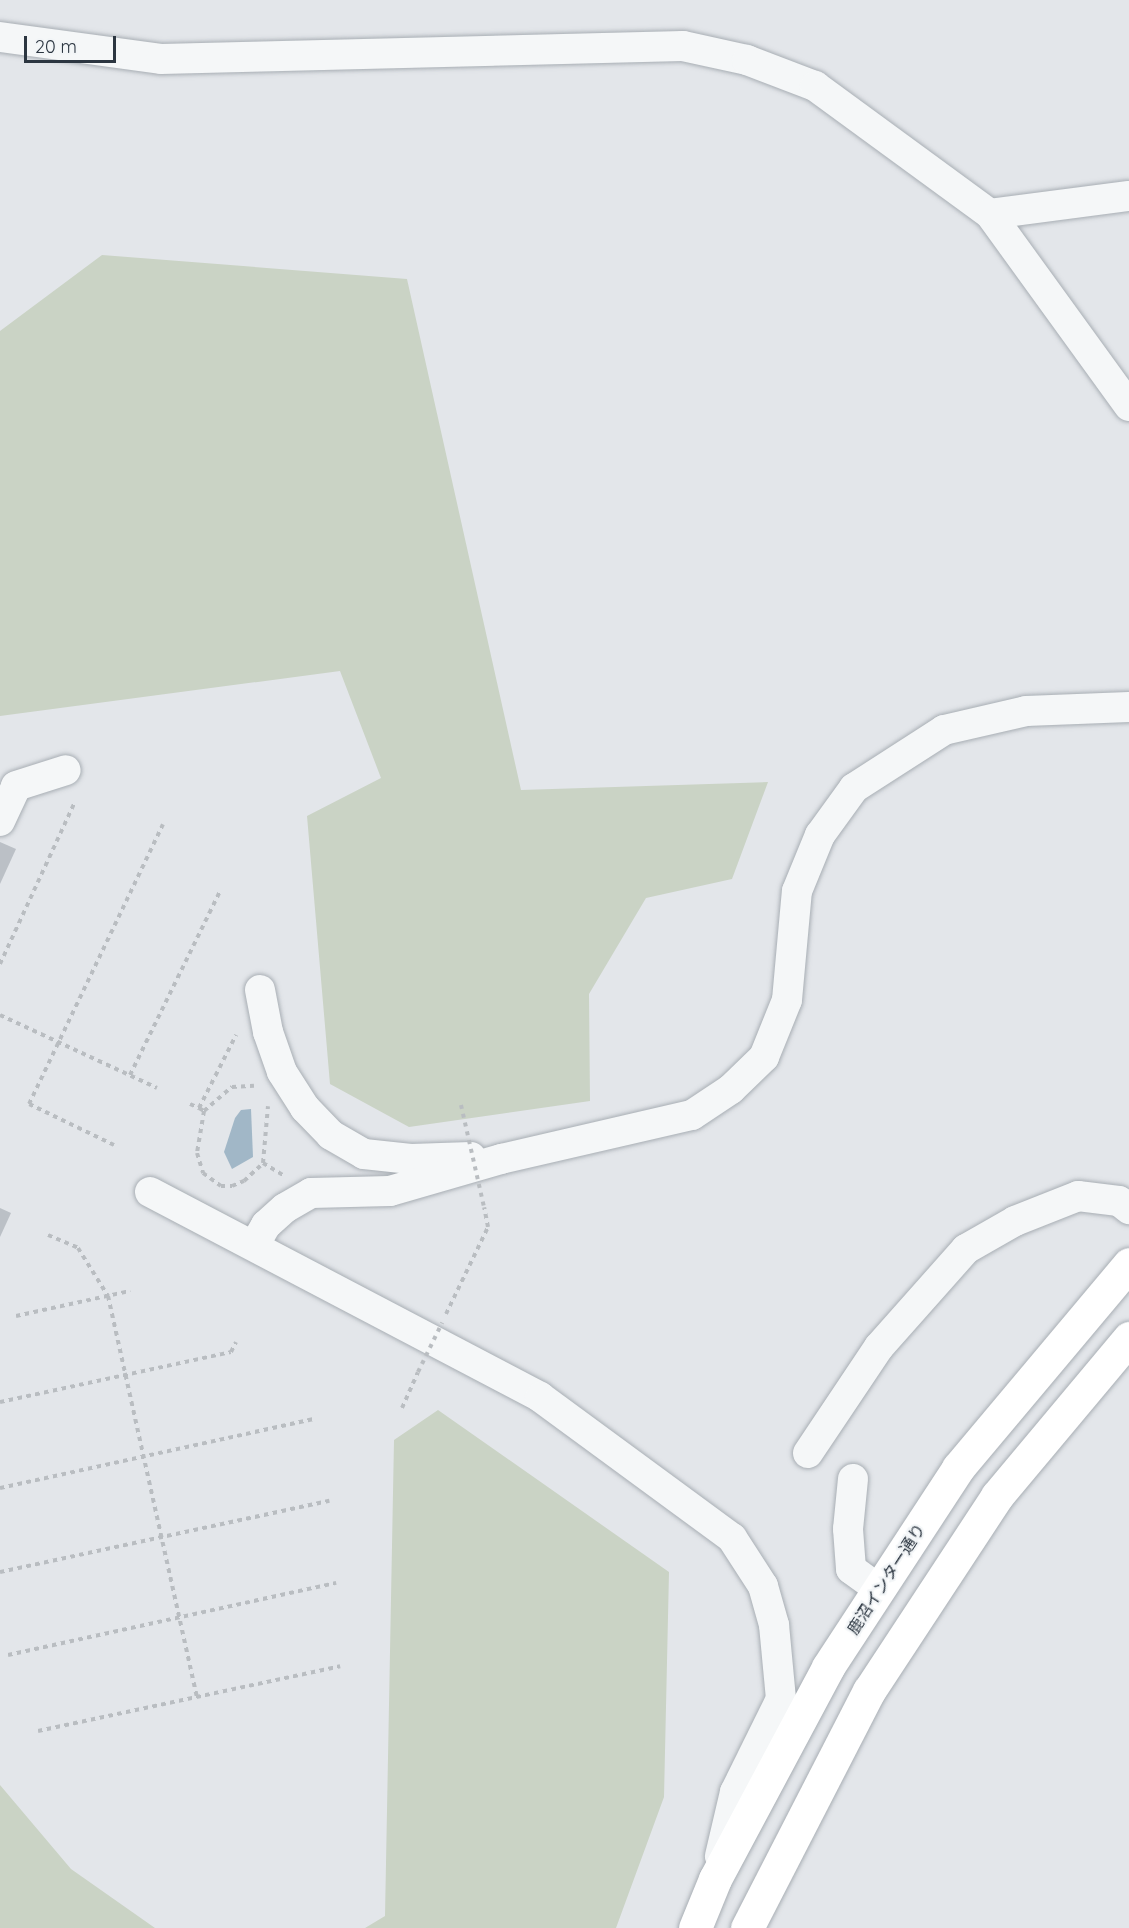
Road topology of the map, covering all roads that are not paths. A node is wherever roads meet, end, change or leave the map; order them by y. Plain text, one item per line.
1 (0, 37) edge
2 (1129, 196) edge
3 (990, 214) junction
4 (1129, 406) edge
5 (1129, 707) edge
6 (66, 770) dead end
7 (0, 821) edge
8 (261, 990) dead end
9 (501, 1160) junction
10 (150, 1192) dead end
11 (1129, 1209) edge
12 (255, 1244) junction
13 (1129, 1264) edge
14 (1129, 1338) edge
15 (808, 1453) dead end
16 (853, 1479) dead end
17 (879, 1589) junction
18 (715, 1880) junction
19 (695, 1928) edge
20 (747, 1928) edge

1 - 3 street
2 - 3 street
3 - 4 street
5 - 9 street
6 - 7 street
8 - 9 street
9 - 12 street
10 - 12 street
11 - 15 street
12 - 18 street
13 - 17 main road, 鹿沼インター通り
14 - 20 main road
16 - 17 street
17 - 18 main road, 鹿沼インター通り
18 - 19 main road, 鹿沼インター通り

